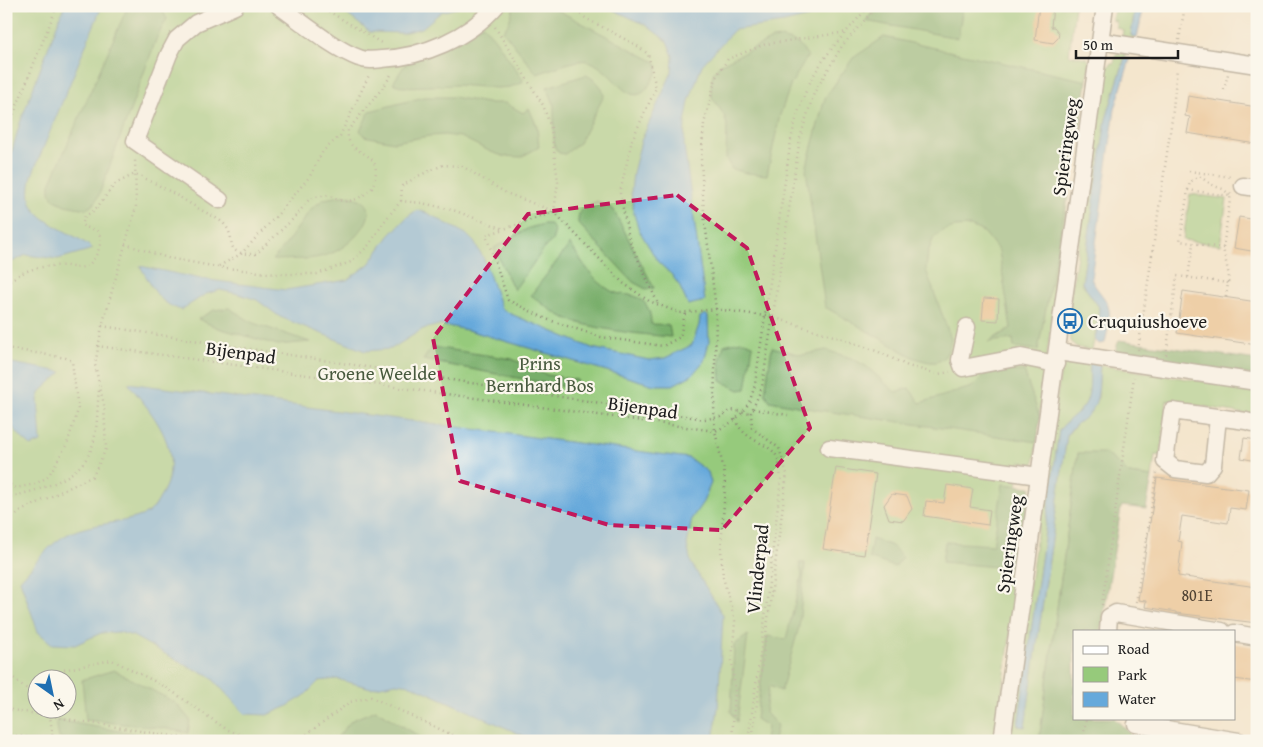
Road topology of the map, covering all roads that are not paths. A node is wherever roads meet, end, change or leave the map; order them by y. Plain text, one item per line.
1 (235, 6) edge
2 (279, 6) edge
3 (1106, 6) edge
4 (492, 11) edge
5 (1100, 41) junction
6 (1257, 65) edge
7 (220, 200) dead end
8 (967, 327) dead end
9 (1057, 358) junction
10 (1257, 382) edge
11 (1218, 418) junction
12 (1257, 424) edge
13 (829, 448) dead end
14 (1039, 476) junction
15 (1140, 621) edge
16 (1108, 630) edge
17 (1214, 630) edge
18 (1236, 633) edge
19 (1257, 637) edge
20 (1136, 724) dead end
21 (1002, 741) edge
22 (1239, 741) edge

1 - 7 street
2 - 4 street
3 - 5 street, Spieringweg
5 - 6 street
5 - 9 street, Spieringweg
8 - 9 street
9 - 10 street
9 - 14 street, Spieringweg
11 - 11 street
11 - 12 street
13 - 14 street
14 - 21 street, Spieringweg
15 - 16 street
15 - 17 street
18 - 19 street
20 - 22 street

